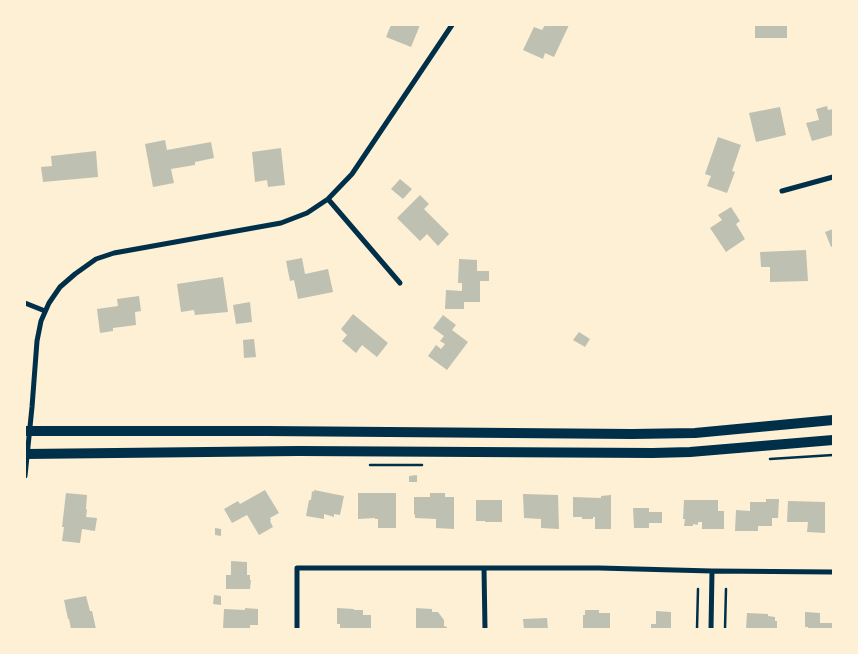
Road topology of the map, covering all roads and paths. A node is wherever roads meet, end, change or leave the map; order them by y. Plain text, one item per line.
1 (452, 25) edge
2 (833, 177) edge
3 (782, 191) dead end
4 (328, 199) junction
5 (400, 283) dead end
6 (25, 303) edge
7 (45, 311) junction
8 (833, 420) edge
9 (27, 431) edge
10 (833, 440) edge
11 (26, 454) edge
12 (25, 476) edge
13 (484, 568) junction
14 (712, 571) junction
15 (833, 572) edge
16 (698, 588) dead end
17 (726, 588) dead end
18 (296, 629) edge
19 (485, 629) edge
20 (697, 629) edge
21 (711, 629) edge
22 (725, 629) edge

1 - 4 street
2 - 3 street
4 - 5 street
4 - 7 street
6 - 7 street
7 - 9 street
8 - 9 main road
9 - 11 street
10 - 11 main road
11 - 12 street
13 - 14 street
13 - 18 street
13 - 19 street
14 - 15 street
14 - 21 street
16 - 20 path
17 - 22 path

